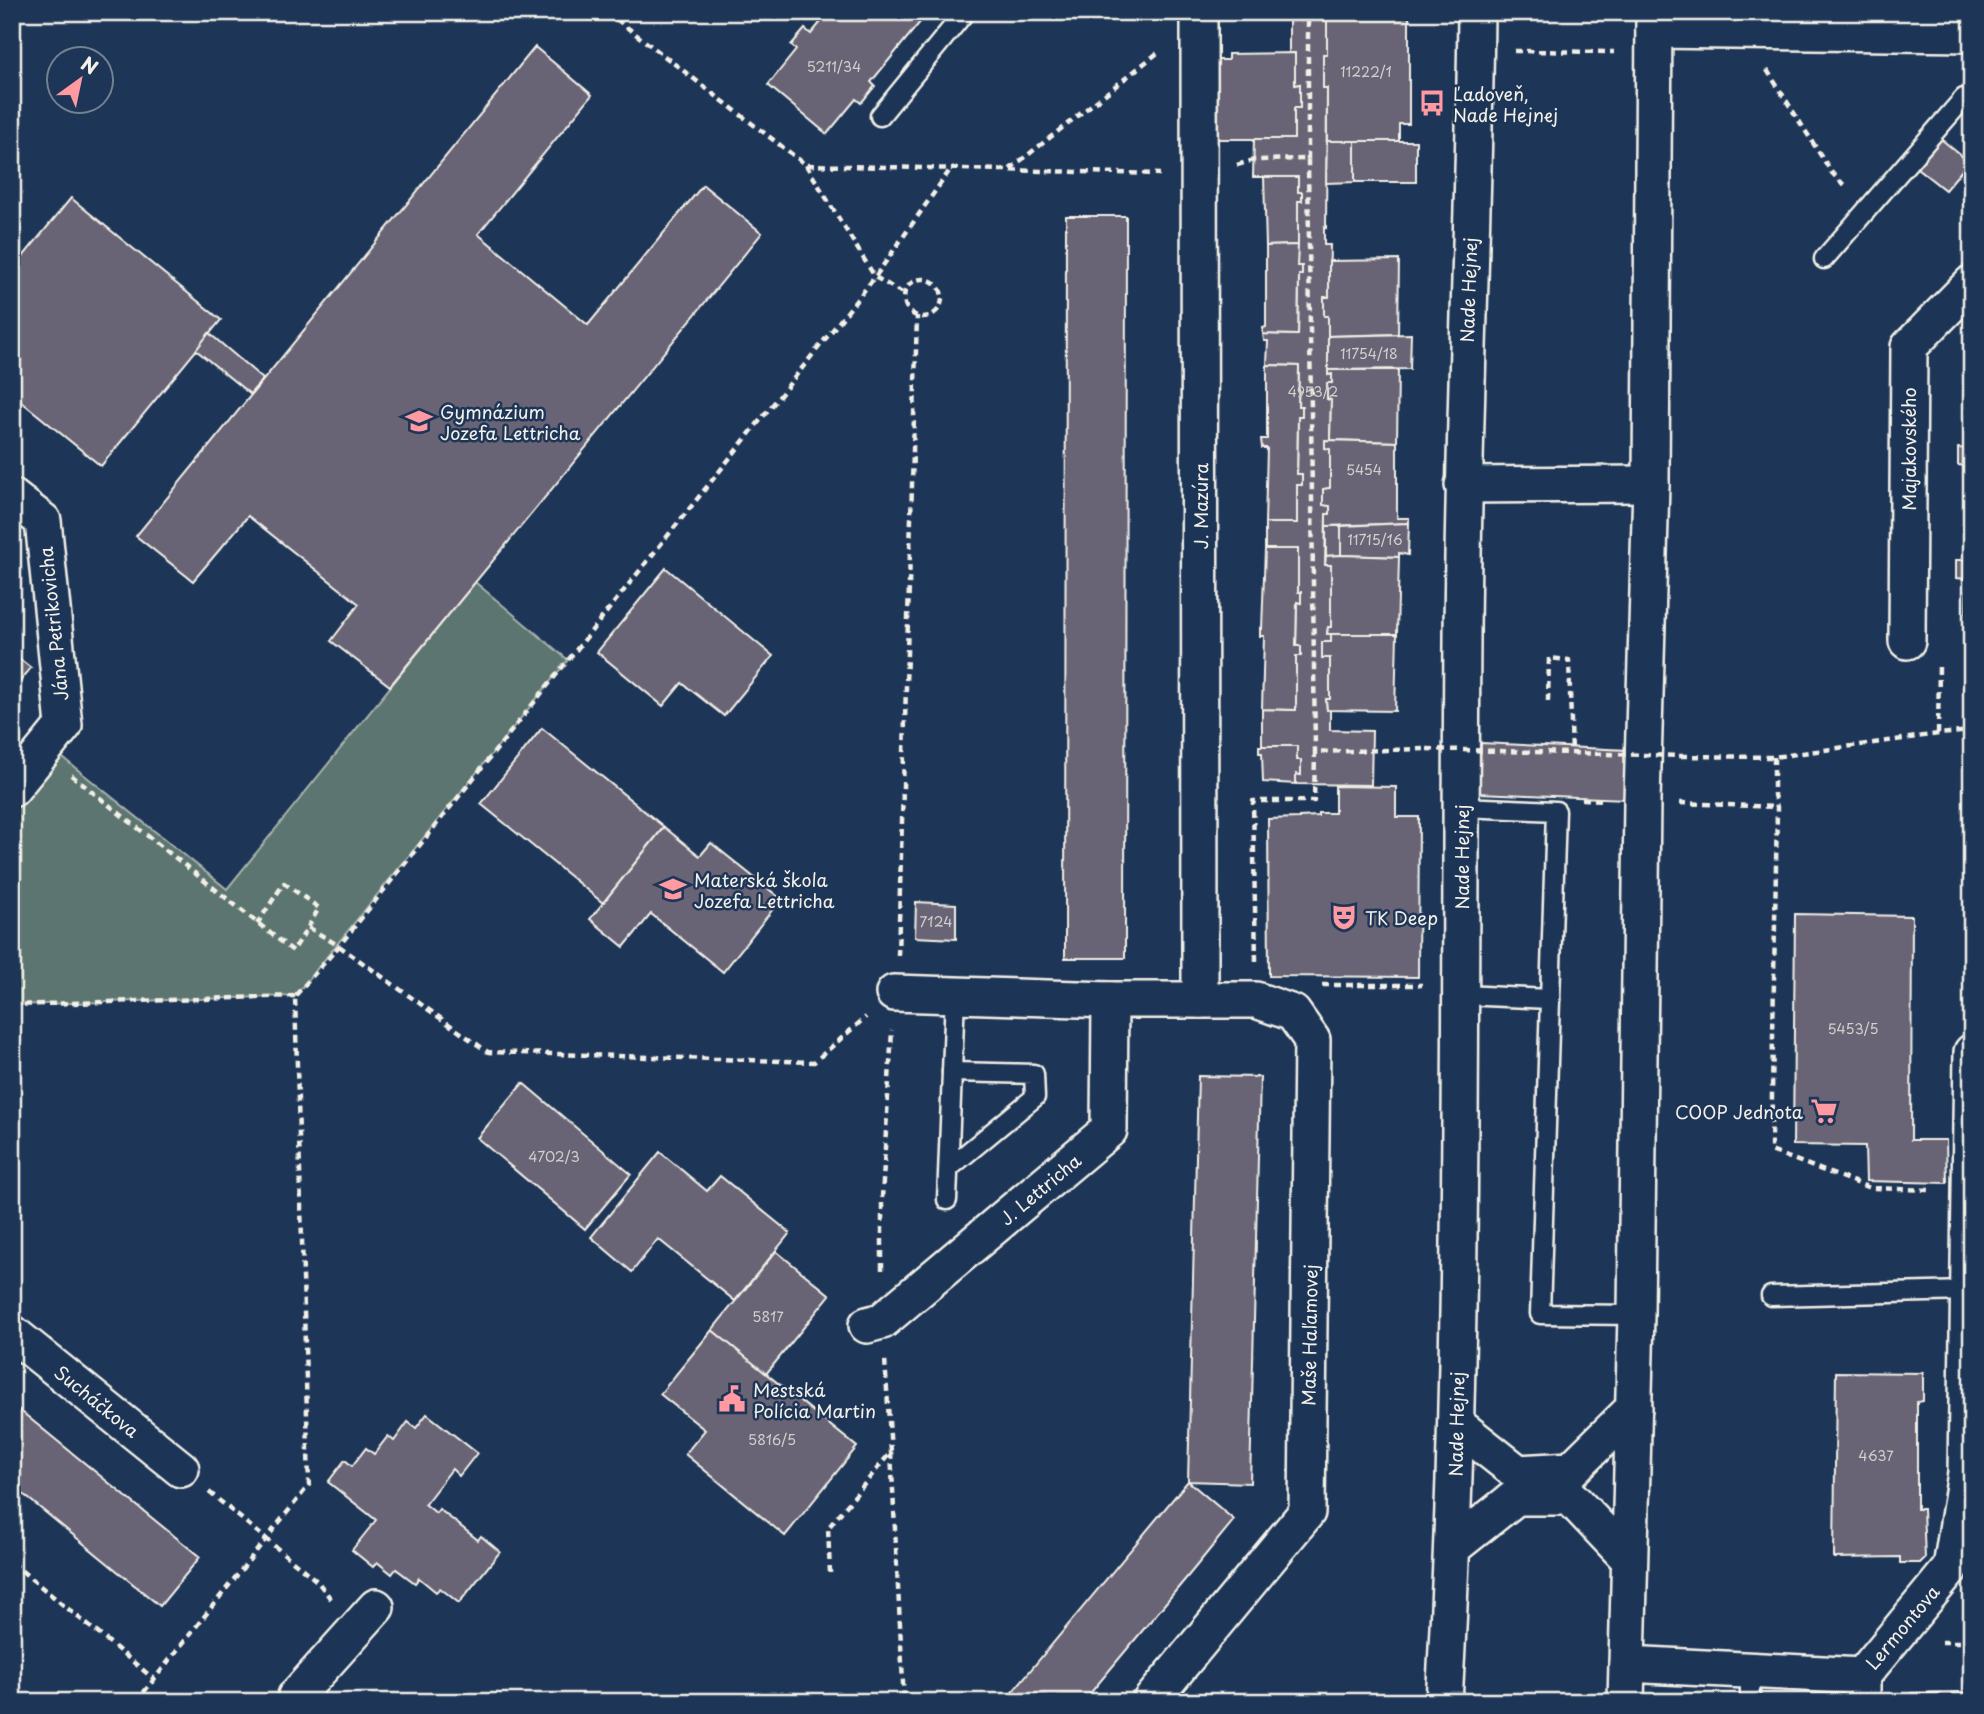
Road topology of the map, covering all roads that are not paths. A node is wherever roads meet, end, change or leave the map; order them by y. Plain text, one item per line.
1 (965, 12) edge
2 (1476, 12) edge
3 (1199, 16) edge
4 (1654, 32) edge
5 (1972, 34) edge
6 (1972, 99) edge
7 (880, 116) dead end
8 (1824, 259) dead end
9 (1972, 283) edge
10 (1651, 484) junction
11 (1463, 485) junction
12 (12, 496) edge
13 (1923, 647) road end
14 (12, 789) edge
15 (1461, 807) junction
16 (896, 977) road end
17 (955, 995) junction
18 (1462, 995) junction
19 (1550, 999) junction
20 (1110, 1000) junction
21 (1200, 1000) junction
22 (1972, 1052) edge
23 (952, 1072) junction
24 (949, 1168) junction
25 (1970, 1172) edge
26 (947, 1199) dead end
27 (1968, 1292) junction
28 (1771, 1296) dead end
29 (1636, 1315) junction
30 (867, 1325) dead end
31 (12, 1333) edge
32 (1634, 1408) junction
33 (1456, 1424) junction
34 (181, 1469) road end
35 (1969, 1473) edge
36 (1453, 1547) junction
37 (1628, 1558) junction
38 (366, 1618) road end
39 (1627, 1664) junction
40 (1750, 1686) edge
41 (1862, 1689) edge
42 (296, 1702) edge
43 (1150, 1702) edge
44 (1444, 1702) edge
45 (1626, 1702) edge

1 - 7 lane
2 - 11 street, Nade Hejnej
3 - 21 street, J. Mazúra
4 - 5 street
4 - 10 street
6 - 8 lane
9 - 13 street, Majakovského
10 - 11 street
10 - 29 street
11 - 15 street, Nade Hejnej
12 - 14 street, Jána Petrikovicha
15 - 18 street, Nade Hejnej
15 - 19 lane
16 - 17 street
17 - 20 street
17 - 23 lane
18 - 19 lane
18 - 33 street, Nade Hejnej
19 - 29 lane
20 - 21 street
20 - 30 street, J. Lettricha
21 - 43 street, Maše Haľamovej
22 - 25 street, Lermontova
23 - 24 lane
23 - 24 lane
24 - 26 lane
25 - 27 street, Lermontova
27 - 28 lane
27 - 35 street, Lermontova
29 - 32 street
31 - 34 street, Sucháčkova
32 - 33 street
32 - 37 street
33 - 36 street, Nade Hejnej
35 - 41 street, Lermontova
36 - 37 street
36 - 44 street, Nade Hejnej
37 - 39 street
38 - 42 street
39 - 40 street
39 - 45 street
40 - 41 street

